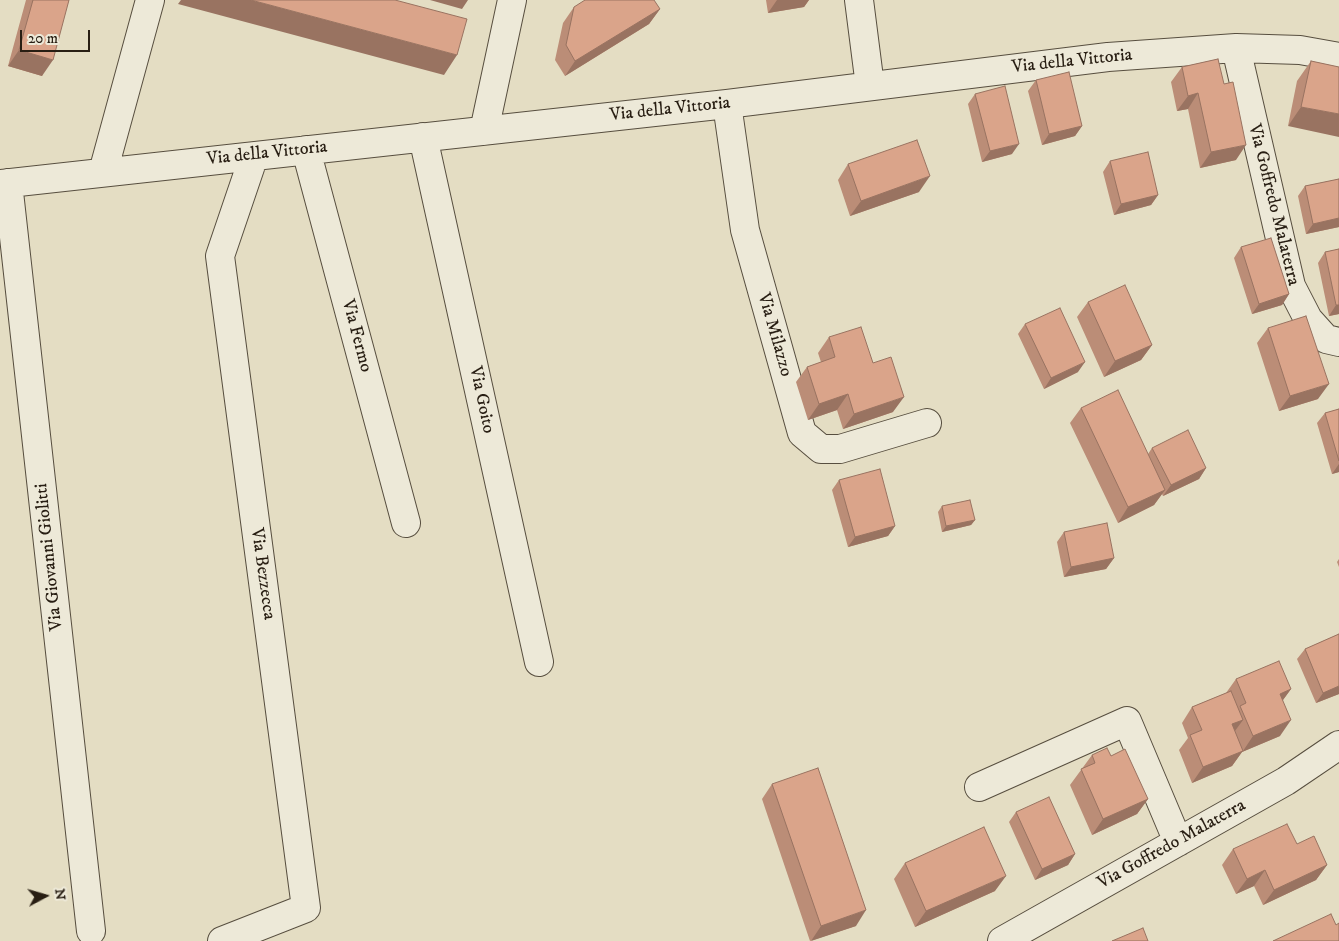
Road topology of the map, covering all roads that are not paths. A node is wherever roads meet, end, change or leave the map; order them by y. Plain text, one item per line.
1 (150, 0) edge
2 (512, 0) edge
3 (858, 0) edge
4 (1236, 48) junction
5 (1339, 57) edge
6 (870, 86) junction
7 (727, 104) junction
8 (484, 131) junction
9 (423, 137) junction
10 (306, 150) junction
11 (254, 156) junction
12 (103, 172) junction
13 (4, 183) edge
14 (1339, 342) edge
15 (927, 423) dead end
16 (406, 523) dead end
17 (539, 662) dead end
18 (1339, 745) edge
19 (1339, 760) edge
20 (1286, 781) junction
21 (979, 787) dead end
22 (1178, 842) junction
23 (91, 931) dead end
24 (222, 941) edge
25 (1002, 941) edge

1 - 12 street
2 - 8 street
3 - 6 street
4 - 5 street, Via della Vittoria
4 - 6 street, Via della Vittoria
4 - 14 street, Via Goffredo Malaterra
6 - 7 street, Via della Vittoria
7 - 8 street, Via della Vittoria
7 - 15 street, Via Milazzo
8 - 9 street, Via della Vittoria
9 - 10 street, Via della Vittoria
9 - 17 street, Via Goito
10 - 11 street, Via della Vittoria
10 - 16 street, Via Fermo
11 - 12 street, Via della Vittoria
11 - 24 street, Via Bezzecca
12 - 13 street, Via della Vittoria
13 - 23 street, Via Giovanni Giolitti
18 - 20 street, Via Goffredo Malaterra
19 - 20 street
20 - 22 street, Via Goffredo Malaterra
21 - 22 street
22 - 25 street, Via Goffredo Malaterra

